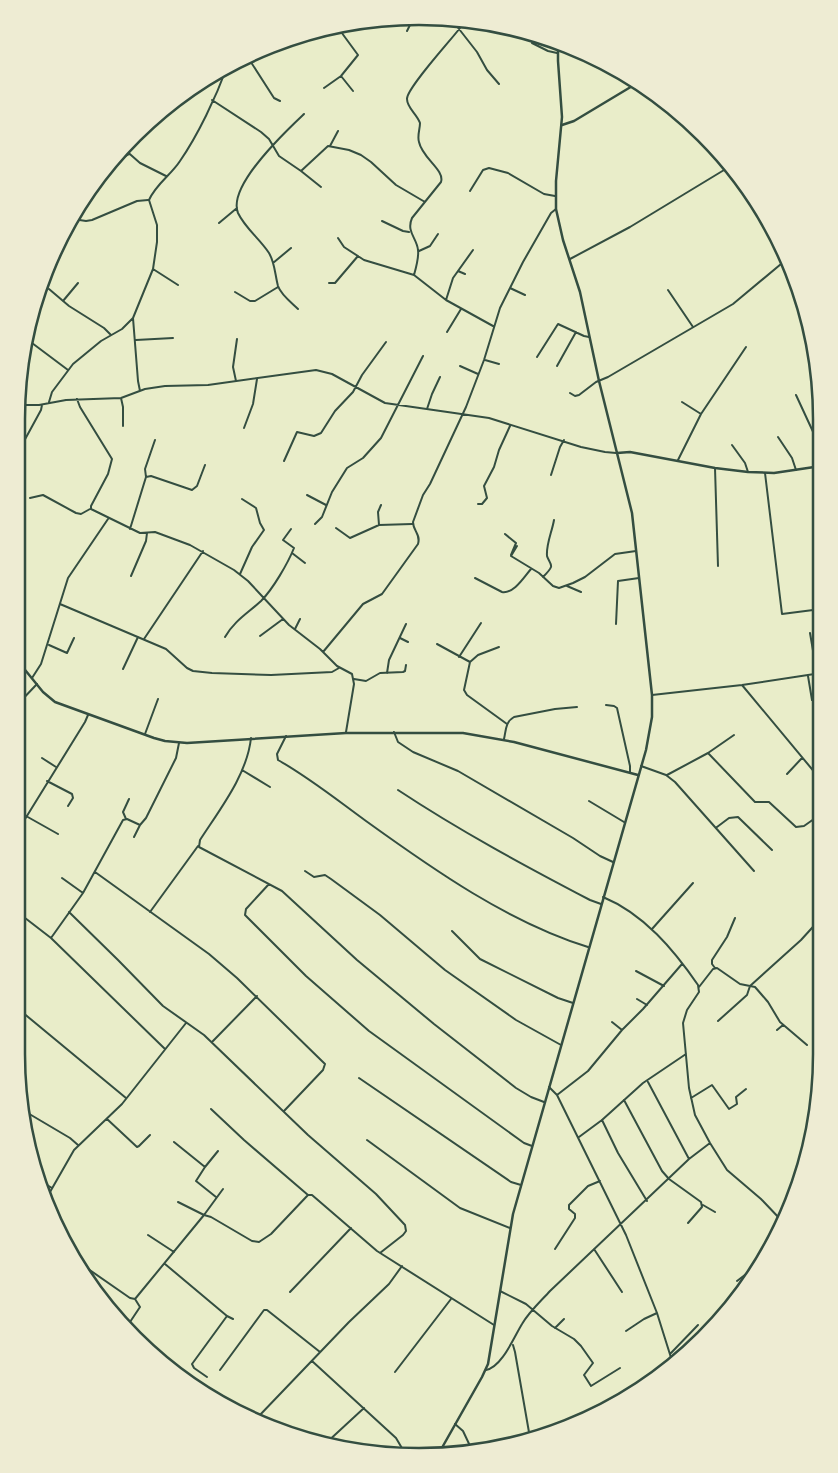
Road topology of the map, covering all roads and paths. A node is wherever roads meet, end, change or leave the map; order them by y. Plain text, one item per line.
1 (410, 25) edge
2 (460, 28) joint
3 (407, 31) dead end
4 (342, 33) edge
5 (532, 43) dead end
6 (558, 53) joint
7 (251, 63) edge
8 (341, 76) junction
9 (221, 79) edge
10 (499, 84) dead end
11 (631, 87) edge
12 (324, 88) dead end
13 (353, 92) dead end
14 (212, 100) junction
15 (280, 101) dead end
16 (304, 114) dead end
17 (562, 126) junction
18 (338, 131) dead end
19 (272, 145) junction
20 (330, 146) junction
21 (128, 154) edge
22 (724, 170) edge
23 (301, 171) junction
24 (166, 176) junction
25 (321, 187) dead end
26 (470, 191) dead end
27 (555, 196) junction
28 (149, 200) junction
29 (425, 202) junction
30 (237, 208) junction
31 (556, 209) junction
32 (79, 219) edge
33 (382, 220) dead end
34 (219, 223) dead end
35 (410, 232) junction
36 (438, 234) dead end
37 (338, 238) dead end
38 (291, 248) dead end
39 (473, 250) dead end
40 (419, 251) junction
41 (358, 256) junction
42 (570, 259) junction
43 (273, 263) junction
44 (781, 265) edge
45 (153, 269) junction
46 (458, 271) junction
47 (465, 274) dead end
48 (414, 275) junction
49 (78, 282) dead end
50 (329, 283) dead end
51 (178, 285) dead end
52 (278, 287) junction
53 (510, 288) junction
54 (49, 289) dead end
55 (668, 290) dead end
56 (235, 292) dead end
57 (525, 295) dead end
58 (446, 300) junction
59 (63, 301) junction
60 (298, 309) dead end
61 (461, 309) junction
62 (134, 318) junction
63 (493, 326) junction
64 (693, 327) junction
65 (447, 332) dead end
66 (576, 332) junction
67 (111, 335) junction
68 (589, 336) junction
69 (173, 338) dead end
70 (237, 339) dead end
71 (136, 340) junction
72 (386, 342) dead end
73 (33, 344) edge
74 (746, 347) dead end
75 (423, 356) dead end
76 (537, 357) dead end
77 (484, 360) junction
78 (499, 364) dead end
79 (460, 366) dead end
80 (557, 366) dead end
81 (68, 370) junction
82 (478, 374) junction
83 (440, 377) dead end
84 (258, 379) junction
85 (599, 380) junction
86 (237, 382) junction
87 (355, 388) junction
88 (140, 391) junction
89 (570, 393) dead end
90 (796, 395) dead end
91 (120, 398) junction
92 (77, 399) junction
93 (682, 402) dead end
94 (49, 403) junction
95 (26, 405) edge
96 (42, 405) junction
97 (399, 405) junction
98 (427, 409) junction
99 (701, 414) junction
100 (463, 415) junction
101 (123, 426) dead end
102 (510, 426) junction
103 (244, 428) dead end
104 (813, 431) edge
105 (778, 437) dead end
106 (25, 439) edge
107 (155, 440) dead end
108 (564, 440) junction
109 (732, 445) dead end
110 (616, 453) junction
111 (678, 460) junction
112 (284, 461) dead end
113 (205, 465) dead end
114 (813, 467) edge
115 (715, 468) junction
116 (797, 470) junction
117 (748, 472) junction
118 (765, 473) junction
119 (551, 475) dead end
120 (146, 477) junction
121 (307, 495) dead end
122 (30, 498) dead end
123 (242, 499) dead end
124 (478, 504) dead end
125 (326, 505) junction
126 (381, 505) dead end
127 (91, 509) junction
128 (108, 519) junction
129 (554, 520) dead end
130 (315, 524) dead end
131 (412, 524) junction
132 (379, 525) junction
133 (130, 528) junction
134 (336, 528) dead end
135 (291, 529) dead end
136 (147, 533) junction
137 (505, 534) dead end
138 (517, 546) dead end
139 (637, 550) junction
140 (202, 551) junction
141 (292, 554) junction
142 (511, 556) junction
143 (305, 563) dead end
144 (718, 566) dead end
145 (532, 568) junction
146 (240, 574) junction
147 (131, 576) dead end
148 (543, 577) junction
149 (475, 578) dead end
150 (640, 578) junction
151 (566, 586) junction
152 (581, 592) dead end
153 (264, 597) junction
154 (60, 604) junction
155 (813, 610) edge
156 (283, 619) junction
157 (300, 619) dead end
158 (481, 623) dead end
159 (406, 624) dead end
160 (616, 624) dead end
161 (294, 629) junction
162 (810, 633) dead end
163 (260, 636) dead end
164 (138, 637) junction
165 (225, 637) dead end
166 (74, 638) dead end
167 (400, 638) junction
168 (144, 639) junction
169 (408, 642) dead end
170 (437, 644) dead end
171 (48, 645) junction
172 (499, 647) dead end
173 (813, 651) edge
174 (323, 652) junction
175 (459, 657) junction
176 (470, 662) junction
177 (406, 665) dead end
178 (340, 668) junction
179 (124, 669) dead end
180 (25, 670) edge
181 (387, 673) junction
182 (813, 675) edge
183 (808, 676) junction
184 (32, 678) junction
185 (354, 679) junction
186 (37, 684) junction
187 (742, 685) junction
188 (652, 695) junction
189 (25, 697) edge
190 (158, 699) dead end
191 (812, 700) dead end
192 (606, 705) dead end
193 (577, 707) dead end
194 (88, 715) junction
195 (507, 724) junction
196 (394, 732) junction
197 (346, 733) junction
198 (145, 735) junction
199 (734, 735) dead end
200 (286, 736) junction
201 (251, 738) junction
202 (504, 740) junction
203 (179, 742) junction
204 (708, 753) junction
205 (42, 758) dead end
206 (802, 758) junction
207 (641, 766) junction
208 (56, 767) junction
209 (242, 770) junction
210 (630, 772) junction
211 (813, 772) edge
212 (787, 774) dead end
213 (638, 775) junction
214 (666, 775) junction
215 (47, 781) junction
216 (270, 787) dead end
217 (398, 790) dead end
218 (129, 799) dead end
219 (589, 801) dead end
220 (68, 806) dead end
221 (26, 816) joint
222 (126, 819) junction
223 (813, 820) edge
224 (624, 822) junction
225 (140, 825) junction
226 (716, 828) junction
227 (58, 834) dead end
228 (134, 837) dead end
229 (198, 846) junction
230 (772, 850) dead end
231 (613, 862) junction
232 (306, 871) dead end
233 (754, 871) dead end
234 (95, 872) junction
235 (62, 878) dead end
236 (693, 883) dead end
237 (269, 884) junction
238 (83, 893) junction
239 (603, 897) junction
240 (601, 904) junction
241 (69, 912) junction
242 (150, 912) junction
243 (25, 918) edge
244 (735, 918) dead end
245 (813, 926) edge
246 (652, 929) junction
247 (452, 931) dead end
248 (51, 938) junction
249 (588, 947) junction
250 (682, 964) junction
251 (715, 968) junction
252 (636, 971) dead end
253 (664, 986) junction
254 (750, 986) junction
255 (699, 987) junction
256 (257, 996) junction
257 (637, 999) dead end
258 (573, 1003) junction
259 (647, 1005) junction
260 (25, 1015) edge
261 (718, 1021) dead end
262 (612, 1022) dead end
263 (186, 1023) junction
264 (782, 1025) junction
265 (622, 1030) junction
266 (777, 1030) dead end
267 (212, 1042) junction
268 (807, 1044) dead end
269 (561, 1045) junction
270 (165, 1049) junction
271 (686, 1054) junction
272 (359, 1078) dead end
273 (648, 1081) junction
274 (549, 1087) junction
275 (746, 1089) dead end
276 (557, 1095) junction
277 (691, 1098) junction
278 (126, 1099) junction
279 (624, 1100) junction
280 (544, 1102) junction
281 (211, 1109) dead end
282 (284, 1111) junction
283 (30, 1114) edge
284 (106, 1119) junction
285 (602, 1120) junction
286 (150, 1135) dead end
287 (578, 1138) junction
288 (367, 1140) dead end
289 (174, 1142) dead end
290 (710, 1143) junction
291 (78, 1146) junction
292 (532, 1146) junction
293 (218, 1151) dead end
294 (689, 1159) junction
295 (205, 1167) junction
296 (669, 1179) junction
297 (600, 1181) junction
298 (48, 1185) edge
299 (521, 1185) junction
300 (52, 1188) junction
301 (223, 1189) dead end
302 (50, 1192) edge
303 (308, 1195) junction
304 (216, 1197) junction
305 (178, 1202) dead end
306 (646, 1202) junction
307 (703, 1205) junction
308 (715, 1212) dead end
309 (204, 1215) junction
310 (778, 1216) edge
311 (688, 1223) dead end
312 (621, 1225) junction
313 (351, 1228) junction
314 (510, 1228) junction
315 (148, 1235) dead end
316 (555, 1249) dead end
317 (594, 1249) junction
318 (174, 1252) junction
319 (380, 1253) junction
320 (164, 1263) junction
321 (402, 1266) junction
322 (89, 1270) edge
323 (746, 1275) edge
324 (738, 1281) dead end
325 (500, 1291) junction
326 (290, 1292) dead end
327 (622, 1292) dead end
328 (452, 1298) junction
329 (136, 1299) junction
330 (533, 1309) junction
331 (658, 1313) junction
332 (227, 1316) junction
333 (233, 1319) dead end
334 (564, 1319) dead end
335 (130, 1322) edge
336 (495, 1325) junction
337 (698, 1325) dead end
338 (556, 1328) junction
339 (626, 1331) dead end
340 (512, 1345) junction
341 (320, 1352) junction
342 (670, 1352) junction
343 (671, 1357) edge
344 (312, 1361) junction
345 (620, 1368) dead end
346 (220, 1370) dead end
347 (486, 1370) junction
348 (395, 1372) dead end
349 (207, 1377) dead end
350 (364, 1408) junction
351 (260, 1414) edge
352 (456, 1424) junction
353 (529, 1432) edge
354 (332, 1438) edge
355 (470, 1445) edge
356 (401, 1447) edge
357 (443, 1447) edge

1 - 3 street
2 - 10 street
2 - 29 street
4 - 8 street
5 - 6 street
6 - 17 main road
7 - 15 street
8 - 12 street
8 - 13 street
9 - 14 street
11 - 17 main road
14 - 19 street
14 - 24 street
16 - 19 street
17 - 27 main road
18 - 20 street
19 - 23 street
19 - 30 street
20 - 23 street
20 - 29 street
21 - 24 street
22 - 42 street
23 - 25 street
24 - 28 street
26 - 27 street
27 - 31 main road
28 - 32 street
28 - 45 street
29 - 35 street
30 - 34 street
30 - 43 street
31 - 42 main road
31 - 53 street
33 - 35 street
35 - 40 street
36 - 40 street
37 - 41 street
38 - 43 street
39 - 46 street
40 - 48 street
41 - 48 street
41 - 50 street
42 - 68 main road
43 - 52 street
44 - 64 street
45 - 51 street
45 - 62 street
46 - 47 street
46 - 58 street
48 - 58 street
49 - 59 street
52 - 56 street
52 - 60 street
53 - 57 street
53 - 63 street
54 - 59 street
55 - 64 street
58 - 61 street
59 - 67 street
61 - 63 street
61 - 65 street
62 - 67 street
62 - 71 street
63 - 77 street
64 - 85 street
66 - 68 street
66 - 76 street
66 - 80 street
67 - 81 street
68 - 85 main road
69 - 71 street
70 - 86 street
71 - 88 street
72 - 87 street
73 - 81 street
74 - 99 street
75 - 97 street
77 - 78 street
77 - 82 street
79 - 82 street
81 - 94 street
82 - 100 street
83 - 98 street
84 - 86 street
84 - 87 street
84 - 103 street
85 - 89 street
85 - 110 main road
86 - 88 street
87 - 97 street
87 - 112 street
88 - 91 street
90 - 104 street
91 - 92 street
91 - 101 street
92 - 94 street
92 - 127 street
93 - 99 street
94 - 96 street
95 - 96 street
96 - 106 street
97 - 98 street
97 - 125 street
98 - 100 street
99 - 111 street
100 - 102 street
100 - 131 street
102 - 108 street
102 - 124 street
105 - 116 street
107 - 120 street
108 - 110 street
108 - 119 street
109 - 117 street
110 - 111 main road
110 - 139 main road
111 - 115 main road
113 - 120 street
114 - 116 main road
115 - 117 main road
115 - 144 street
116 - 118 main road
117 - 118 main road
118 - 155 street
120 - 133 street
121 - 125 street
122 - 127 street
123 - 146 street
125 - 130 street
126 - 132 street
127 - 128 street
128 - 133 street
128 - 154 street
129 - 148 street
131 - 132 street
131 - 174 street
132 - 134 street
133 - 136 street
135 - 141 street
136 - 140 street
136 - 147 street
137 - 142 street
138 - 142 street
139 - 150 main road
139 - 151 street
140 - 146 street
140 - 168 street
141 - 143 street
141 - 153 street
142 - 145 street
145 - 148 street
145 - 149 street
146 - 153 street
148 - 151 street
150 - 160 street
150 - 188 main road
151 - 152 street
153 - 156 street
153 - 165 street
154 - 164 street
154 - 171 street
156 - 161 street
156 - 163 street
157 - 161 street
158 - 175 street
159 - 167 street
161 - 174 street
162 - 173 street
164 - 168 street
164 - 179 street
166 - 171 street
167 - 169 street
167 - 181 street
168 - 178 street
170 - 175 street
171 - 184 street
172 - 176 street
174 - 178 street
175 - 176 street
176 - 195 street
177 - 181 street
178 - 185 street
180 - 184 main road
181 - 185 street
182 - 183 street
183 - 187 street
183 - 191 street
184 - 186 main road
185 - 197 street
186 - 189 street
186 - 194 main road
187 - 188 street
187 - 206 street
188 - 207 main road
190 - 198 street
192 - 210 street
193 - 195 street
194 - 198 main road
194 - 208 street
195 - 202 street
196 - 197 main road
196 - 202 main road
196 - 231 street
197 - 200 main road
198 - 203 main road
199 - 204 street
200 - 201 main road
200 - 249 street
201 - 203 main road
201 - 209 street
202 - 210 main road
203 - 225 street
204 - 214 street
204 - 223 street
205 - 208 street
206 - 211 street
206 - 212 street
207 - 213 main road
207 - 214 street
208 - 215 street
209 - 216 street
209 - 229 street
210 - 213 main road
213 - 224 main road
214 - 226 street
215 - 220 street
215 - 221 street
217 - 240 street
218 - 222 street
219 - 224 street
221 - 227 street
222 - 225 street
222 - 234 street
224 - 231 main road
225 - 228 street
226 - 230 street
226 - 233 street
229 - 237 street
229 - 242 street
231 - 239 main road
232 - 269 street
234 - 238 street
234 - 242 street
235 - 238 street
236 - 246 street
237 - 280 street
237 - 292 street
238 - 241 street
239 - 240 main road
239 - 246 street
240 - 249 main road
241 - 248 street
241 - 263 street
242 - 256 street
243 - 248 street
244 - 251 street
245 - 254 street
246 - 250 street
247 - 258 street
248 - 270 street
249 - 258 main road
250 - 253 street
250 - 255 street
251 - 254 street
251 - 255 street
252 - 253 street
253 - 259 street
254 - 261 street
254 - 264 street
255 - 271 street
256 - 267 street
256 - 282 street
257 - 259 street
258 - 269 main road
259 - 265 street
260 - 278 street
262 - 265 street
263 - 267 street
263 - 270 street
264 - 266 street
264 - 268 street
265 - 276 street
267 - 282 street
269 - 274 main road
270 - 278 street
271 - 273 street
271 - 277 street
272 - 299 street
273 - 279 street
273 - 294 street
274 - 276 street
274 - 280 main road
275 - 277 street
276 - 287 street
277 - 290 street
278 - 284 street
279 - 285 street
279 - 296 street
280 - 292 main road
281 - 303 street
282 - 319 street
283 - 291 street
284 - 286 street
284 - 291 street
285 - 287 street
285 - 306 street
287 - 297 street
288 - 314 street
289 - 295 street
290 - 294 street
290 - 310 street
291 - 300 street
292 - 299 main road
293 - 295 street
294 - 296 street
295 - 304 street
296 - 306 street
296 - 307 street
297 - 312 street
297 - 316 street
298 - 300 street
299 - 314 main road
300 - 302 street
301 - 304 street
303 - 309 street
303 - 313 street
304 - 309 street
305 - 309 street
306 - 312 street
307 - 308 street
307 - 311 street
309 - 318 street
312 - 317 street
312 - 331 street
313 - 319 street
313 - 326 street
314 - 325 main road
315 - 318 street
317 - 327 street
317 - 330 street
318 - 320 street
319 - 321 street
320 - 329 street
320 - 332 street
321 - 328 street
321 - 341 street
322 - 329 street
323 - 324 street
325 - 330 street
325 - 336 main road
328 - 336 street
328 - 348 street
329 - 335 street
330 - 338 street
330 - 340 street
331 - 339 street
331 - 342 street
332 - 333 street
332 - 349 street
334 - 338 street
336 - 347 main road
337 - 342 street
338 - 345 street
340 - 347 street
340 - 353 street
341 - 344 street
341 - 346 street
342 - 343 street
344 - 350 street
344 - 351 street
347 - 352 main road
350 - 354 street
350 - 356 street
352 - 355 street
352 - 357 main road

